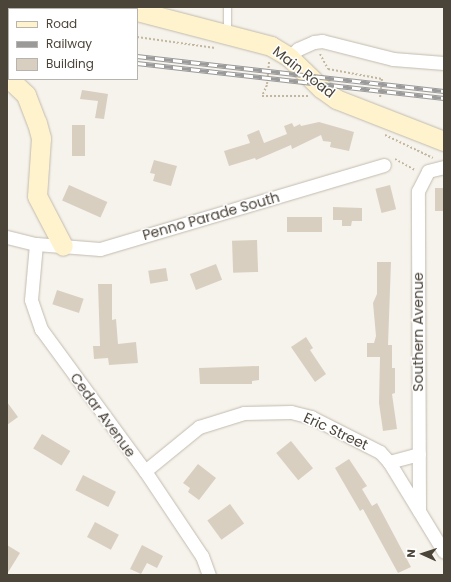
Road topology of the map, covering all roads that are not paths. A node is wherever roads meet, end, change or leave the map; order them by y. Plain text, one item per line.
1 (227, 7) edge
2 (138, 11) edge
3 (223, 41) junction
4 (289, 57) junction
5 (444, 63) edge
6 (10, 80) edge
7 (444, 141) edge
8 (384, 165) road end
9 (442, 167) edge
10 (7, 237) edge
11 (36, 244) junction
12 (63, 246) junction
13 (419, 454) junction
14 (389, 462) junction
15 (145, 471) junction
16 (419, 511) junction
17 (444, 552) edge
18 (209, 575) edge

1 - 3 lane
2 - 3 main road, Main Road
3 - 4 main road, Main Road
4 - 5 street
4 - 7 main road, Main Road
6 - 12 main road
8 - 12 street, Penno Parade South
9 - 13 street, Southern Avenue
10 - 11 street, Penno Parade South
11 - 12 street, Penno Parade South
11 - 15 street, Cedar Avenue
13 - 14 street
13 - 16 street, Southern Avenue
14 - 15 street, Eric Street
14 - 16 street
15 - 18 street, Cedar Avenue
16 - 17 street

